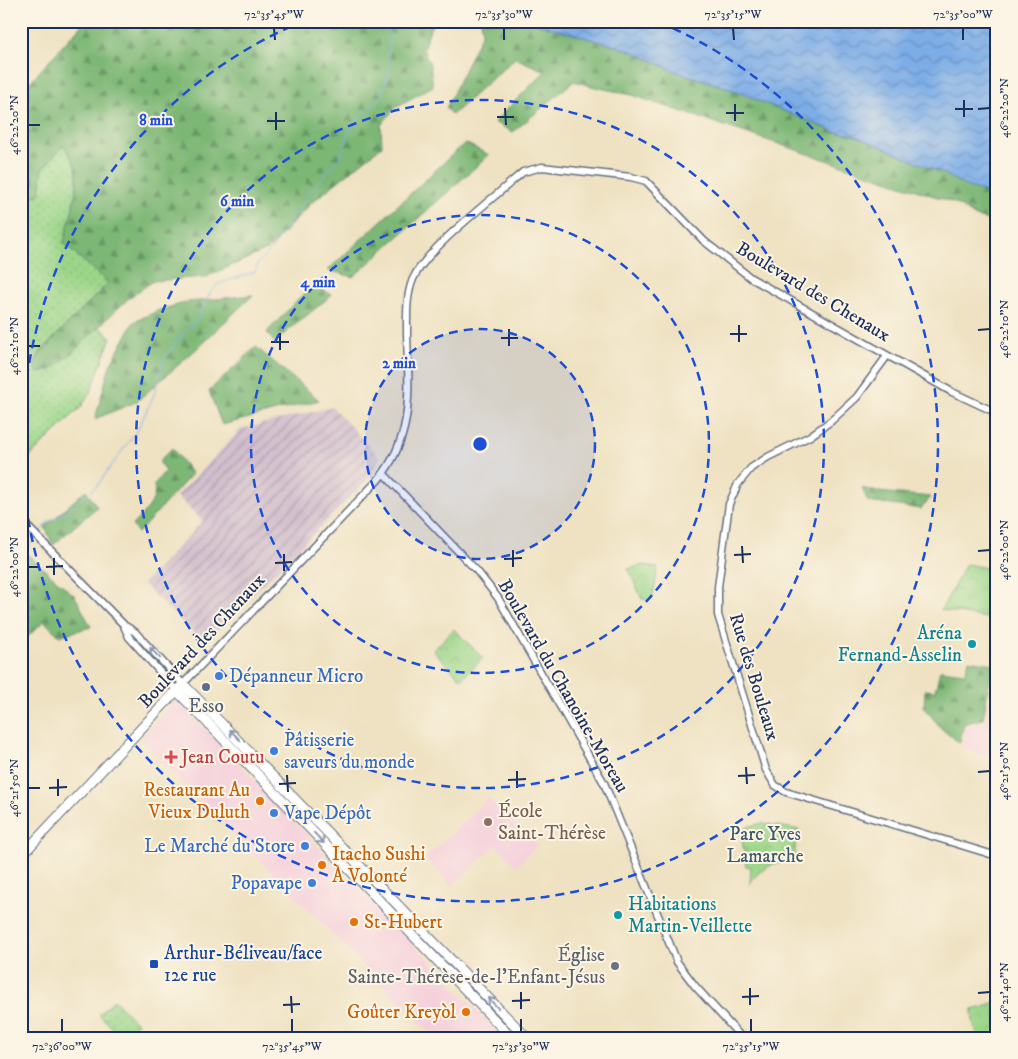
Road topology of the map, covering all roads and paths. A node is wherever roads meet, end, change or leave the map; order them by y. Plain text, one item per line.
1 (887, 356) junction
2 (997, 413) edge
3 (384, 474) junction
4 (21, 520) edge
5 (180, 687) junction
6 (21, 856) edge
7 (997, 856) edge
8 (415, 922) junction
9 (407, 930) junction
10 (512, 1038) edge
11 (527, 1038) edge
12 (742, 1038) edge

1 - 2 street, Boulevard des Chenaux
1 - 3 street, Boulevard des Chenaux
1 - 7 street, Rue des Bouleaux
3 - 5 street, Boulevard des Chenaux
3 - 12 street, Boulevard du Chanoine-Moreau
4 - 5 street
5 - 6 main road, Boulevard des Chenaux
8 -> 5 main road
5 -> 9 main road
8 - 9 street
11 -> 8 main road
9 - 10 main road

